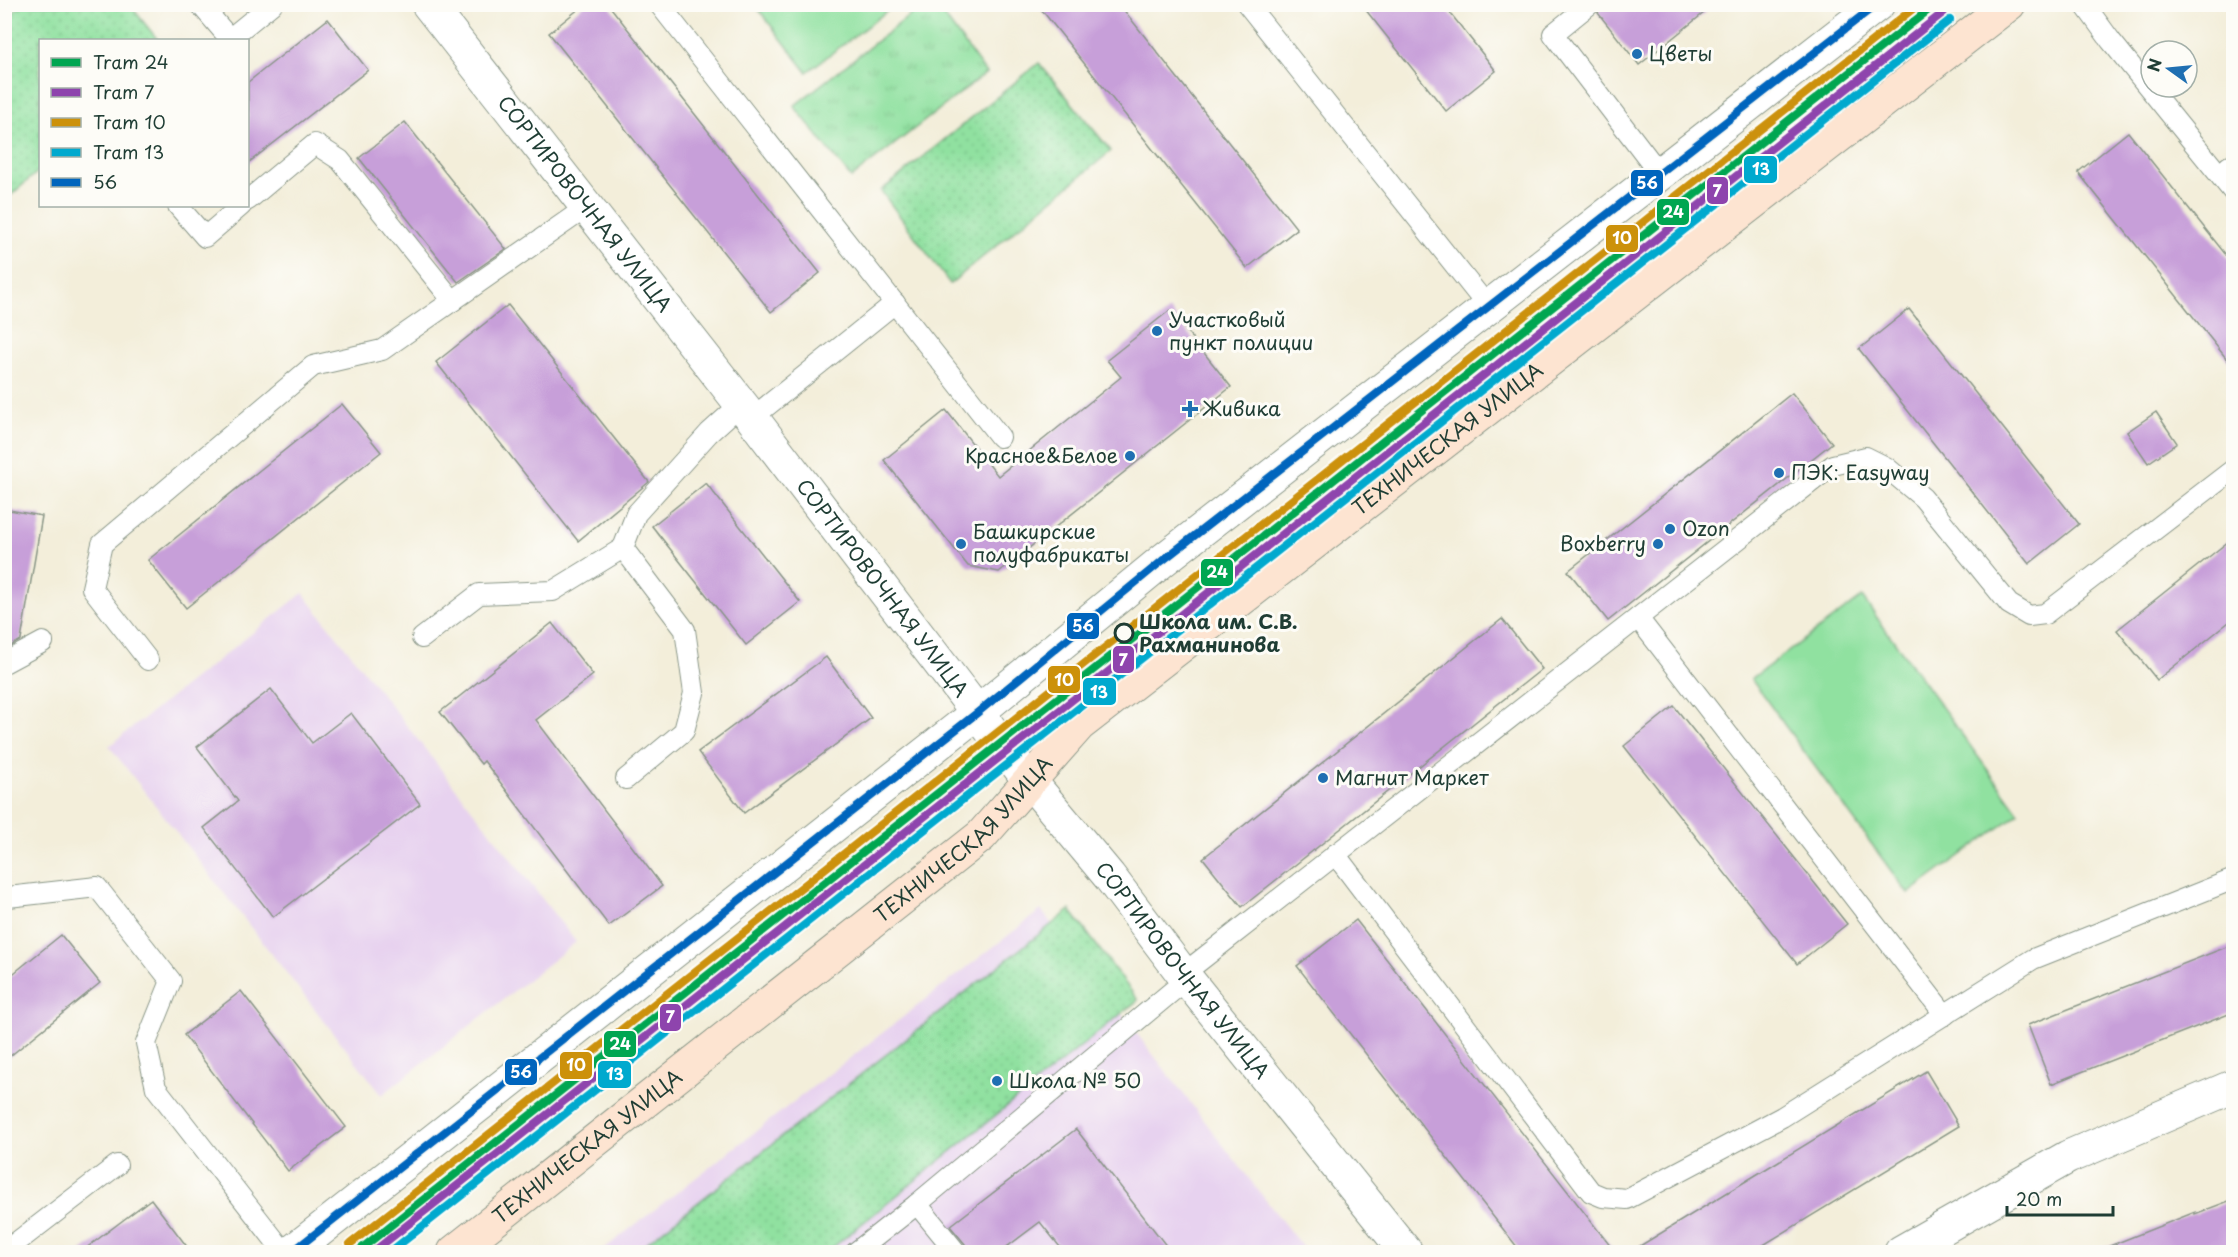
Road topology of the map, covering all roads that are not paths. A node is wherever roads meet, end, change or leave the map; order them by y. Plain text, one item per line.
1 (200, 4) edge
2 (272, 4) edge
3 (428, 4) edge
4 (659, 4) edge
5 (1247, 4) edge
6 (1590, 4) edge
7 (1878, 4) edge
8 (2009, 4) edge
9 (2084, 4) edge
10 (228, 39) edge
11 (230, 39) edge
12 (1660, 174) junction
13 (2234, 193) edge
14 (249, 199) edge
15 (179, 207) edge
16 (241, 207) edge
17 (587, 207) junction
18 (453, 301) junction
19 (895, 303) junction
20 (1488, 307) junction
21 (746, 411) junction
22 (1000, 437) dead end
23 (2234, 469) edge
24 (623, 548) junction
25 (1638, 618) junction
26 (422, 638) dead end
27 (44, 642) dead end
28 (148, 660) dead end
29 (4, 663) edge
30 (977, 713) junction
31 (626, 779) dead end
32 (1029, 780) junction
33 (1335, 854) junction
34 (2234, 879) edge
35 (4, 900) edge
36 (1185, 976) junction
37 (1945, 1015) junction
38 (2234, 1086) edge
39 (117, 1165) dead end
40 (917, 1204) junction
41 (4, 1252) edge
42 (284, 1252) edge
43 (292, 1252) edge
44 (454, 1252) edge
45 (856, 1252) edge
46 (956, 1252) edge
47 (1406, 1252) edge
48 (1901, 1252) edge

1 - 10 lane
2 - 11 lane
3 - 17 street, СОРТИРОВОЧНАЯ УЛИЦА
4 - 19 lane
5 - 20 lane
6 - 12 lane
7 - 12 street
8 - 32 main road, ТЕХНИЧЕСКАЯ УЛИЦА
9 - 13 lane
12 - 20 street
14 - 18 lane
15 - 16 lane
17 - 18 lane
17 - 21 street, СОРТИРОВОЧНАЯ УЛИЦА
18 - 28 lane
19 - 21 lane
19 - 22 lane
20 - 30 street
21 - 24 lane
21 - 30 street, СОРТИРОВОЧНАЯ УЛИЦА
23 - 25 lane
24 - 26 lane
24 - 31 lane
25 - 33 lane
25 - 37 lane
27 - 29 lane
30 - 32 street, СОРТИРОВОЧНАЯ УЛИЦА
30 - 43 street
32 - 36 street, СОРТИРОВОЧНАЯ УЛИЦА
32 - 44 main road, ТЕХНИЧЕСКАЯ УЛИЦА
33 - 36 lane
33 - 37 lane
34 - 37 lane
35 - 42 lane
36 - 40 lane
36 - 47 street, СОРТИРОВОЧНАЯ УЛИЦА
38 - 48 street
39 - 41 lane
40 - 45 lane
40 - 46 lane

